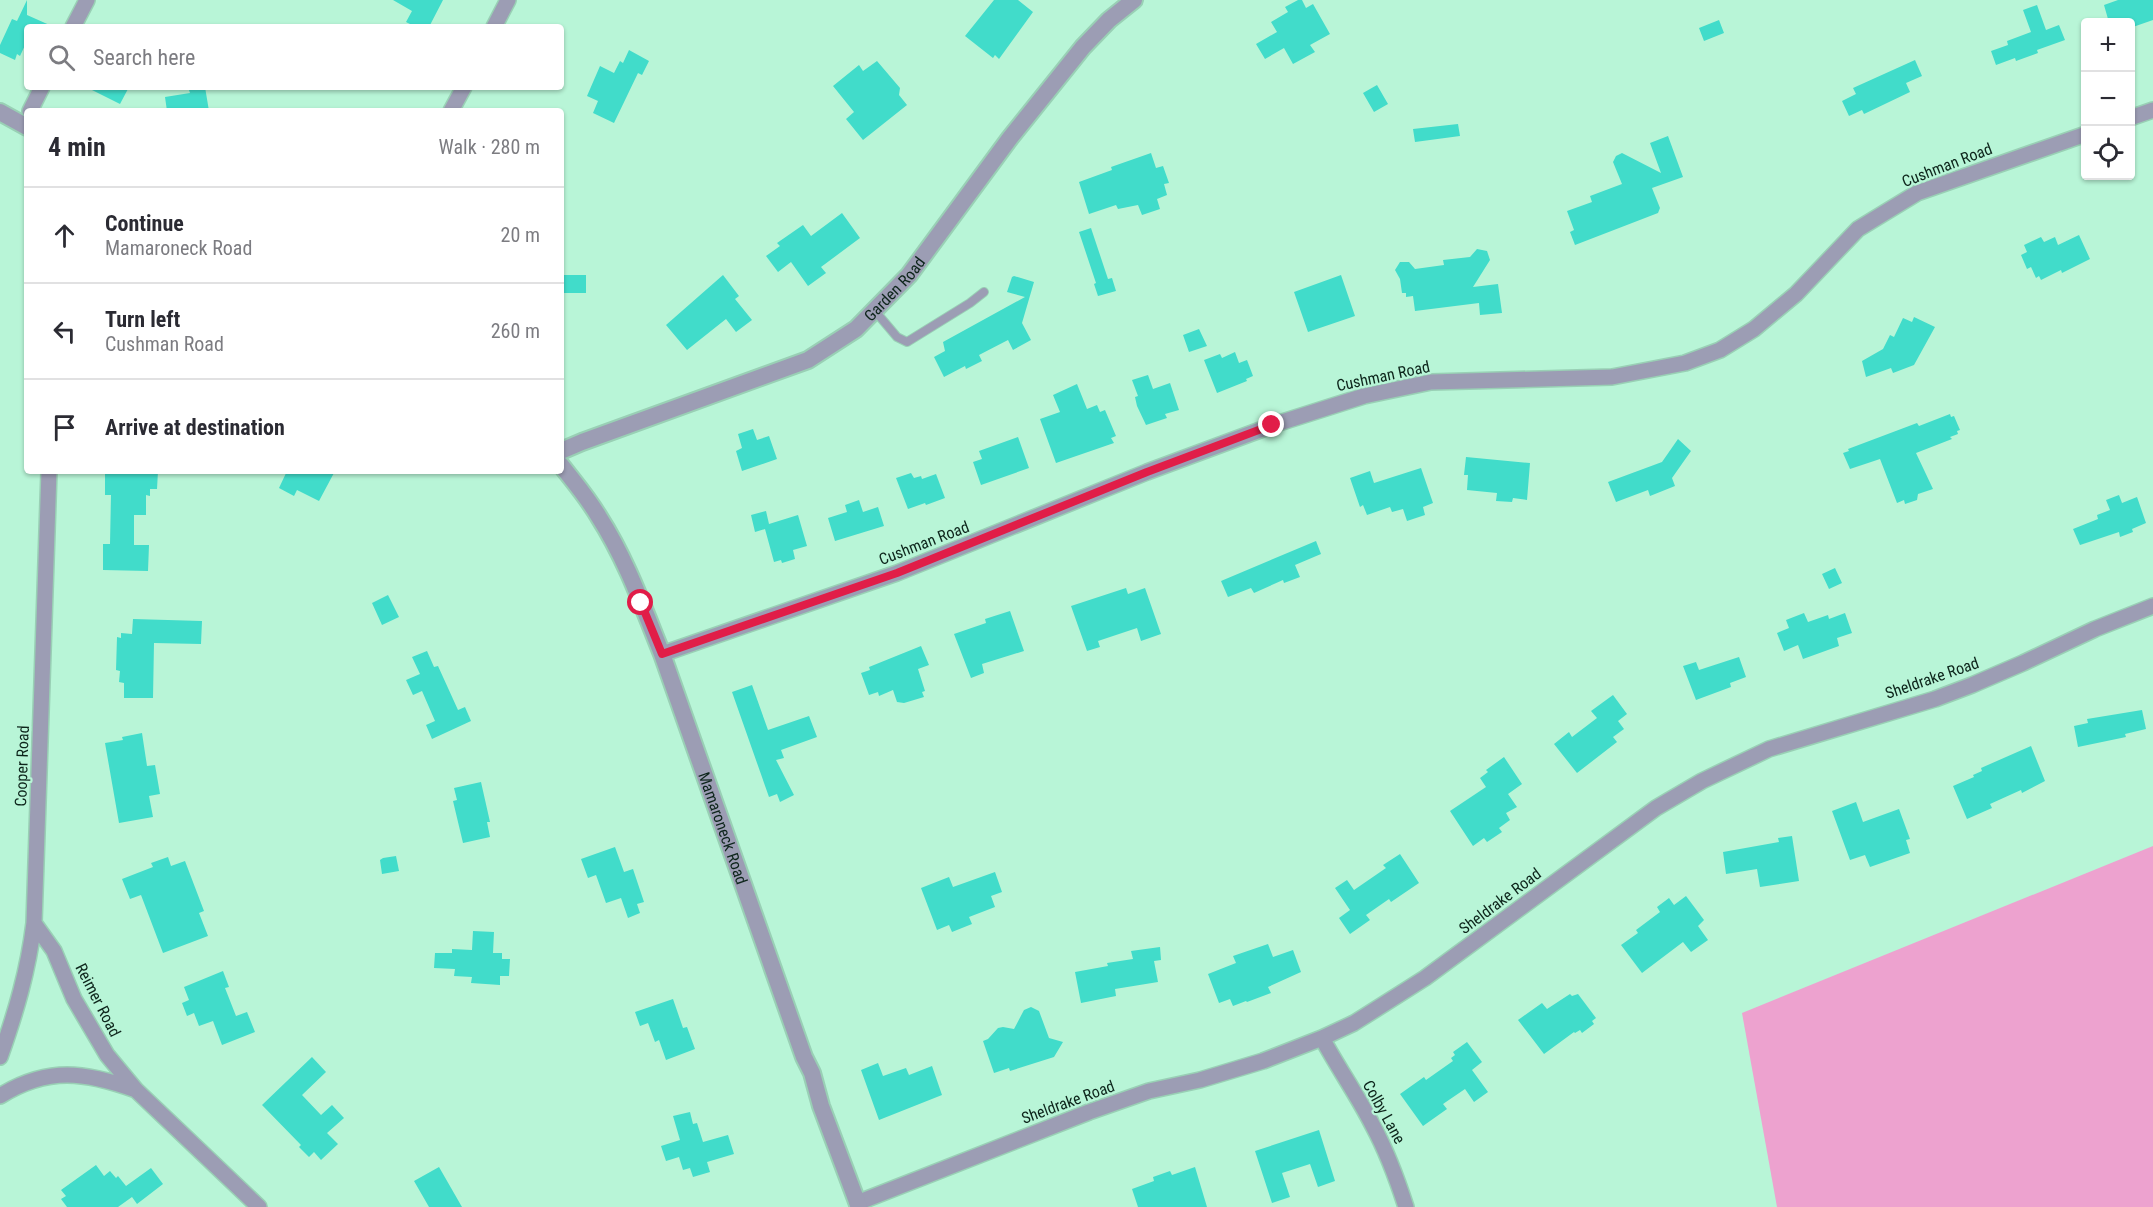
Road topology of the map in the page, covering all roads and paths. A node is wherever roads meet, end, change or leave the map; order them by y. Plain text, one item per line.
1 (87, 0) edge
2 (508, 0) edge
3 (1134, 0) edge
4 (75, 24) edge
5 (496, 24) edge
6 (41, 90) edge
7 (462, 90) edge
8 (32, 108) edge
9 (453, 108) edge
10 (2153, 111) edge
11 (0, 112) edge
12 (2135, 116) edge
13 (24, 119) edge
14 (2081, 135) edge
15 (984, 292) dead end
16 (875, 311) junction
17 (564, 450) edge
18 (564, 469) edge
19 (49, 474) edge
20 (2153, 606) edge
21 (662, 654) junction
22 (34, 923) junction
23 (1322, 1038) junction
24 (0, 1057) edge
25 (136, 1090) junction
26 (0, 1096) edge
27 (858, 1205) edge
28 (259, 1207) edge
29 (1406, 1207) edge

1 - 4 street
2 - 5 street
3 - 16 street, Garden Road
6 - 8 street
7 - 9 street
10 - 12 street
11 - 13 street
14 - 21 street, Cushman Road
15 - 16 lane
16 - 17 street, Garden Road
18 - 21 street, Mamaroneck Road
19 - 22 street, Cooper Road
20 - 23 street, Sheldrake Road
21 - 27 street, Mamaroneck Road
22 - 24 street, Cooper Road
22 - 25 street, Reimer Road
23 - 27 street, Sheldrake Road
23 - 29 street, Colby Lane
25 - 26 street, Reimer Road
25 - 28 street, Reimer Road

